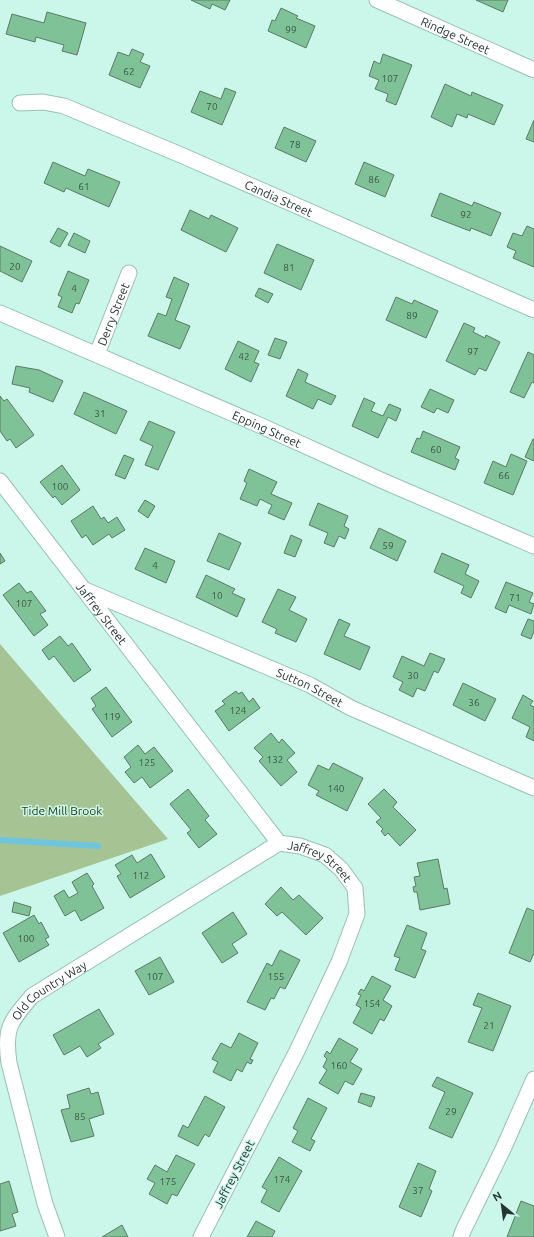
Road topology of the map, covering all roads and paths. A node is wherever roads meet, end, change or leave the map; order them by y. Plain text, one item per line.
1 (377, 0) edge
2 (534, 70) edge
3 (20, 103) dead end
4 (129, 273) dead end
5 (534, 310) edge
6 (0, 313) edge
7 (97, 354) junction
8 (0, 481) edge
9 (534, 546) edge
10 (85, 590) junction
11 (534, 788) edge
12 (279, 843) junction
13 (534, 1079) edge
14 (57, 1237) edge
15 (201, 1237) edge
16 (461, 1237) edge

1 - 2 street, Rindge Street
3 - 5 street, Candia Street
4 - 7 street, Derry Street
6 - 7 street, Epping Street
7 - 9 street, Epping Street
8 - 10 street, Jaffrey Street
10 - 11 street, Sutton Street
10 - 12 street, Jaffrey Street
12 - 14 street, Old Country Way
12 - 15 street, Jaffrey Street
13 - 16 street

